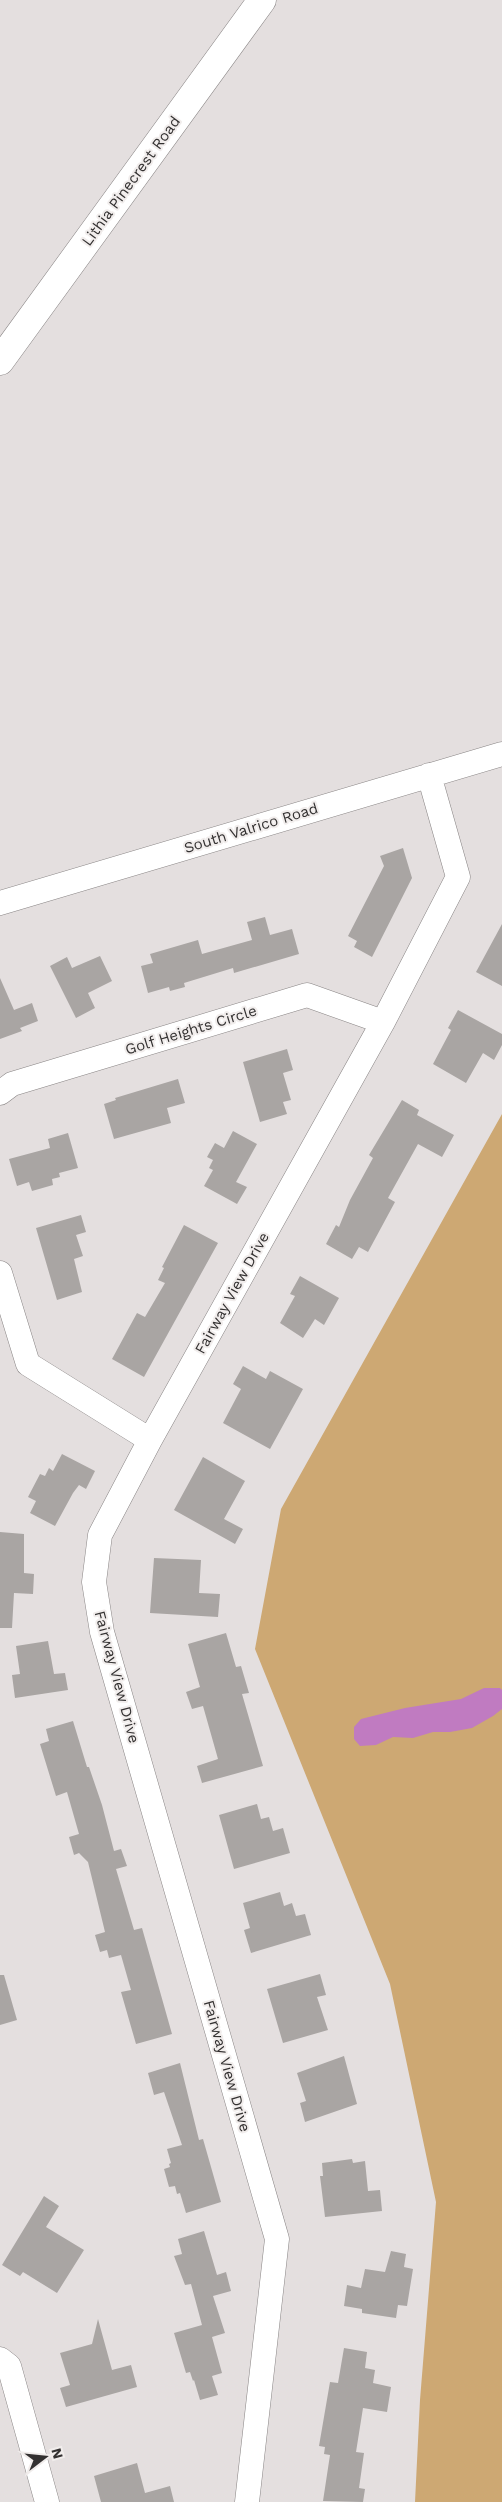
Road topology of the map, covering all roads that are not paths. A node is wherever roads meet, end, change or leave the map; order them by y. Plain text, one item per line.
1 (262, 0) edge
2 (0, 361) edge
3 (502, 754) edge
4 (429, 775) junction
5 (0, 903) edge
6 (383, 1022) junction
7 (0, 1093) edge
8 (0, 1273) edge
9 (150, 1440) junction
10 (0, 2359) edge
11 (47, 2502) edge
12 (247, 2502) edge

1 - 2 main road, Lithia Pinecrest Road
3 - 4 street, South Valrico Road
4 - 5 street, South Valrico Road
4 - 6 street, Fairway View Drive
6 - 7 street, Golf Heights Circle
6 - 9 street, Fairway View Drive
8 - 9 street
9 - 12 street, Fairway View Drive
10 - 11 street

